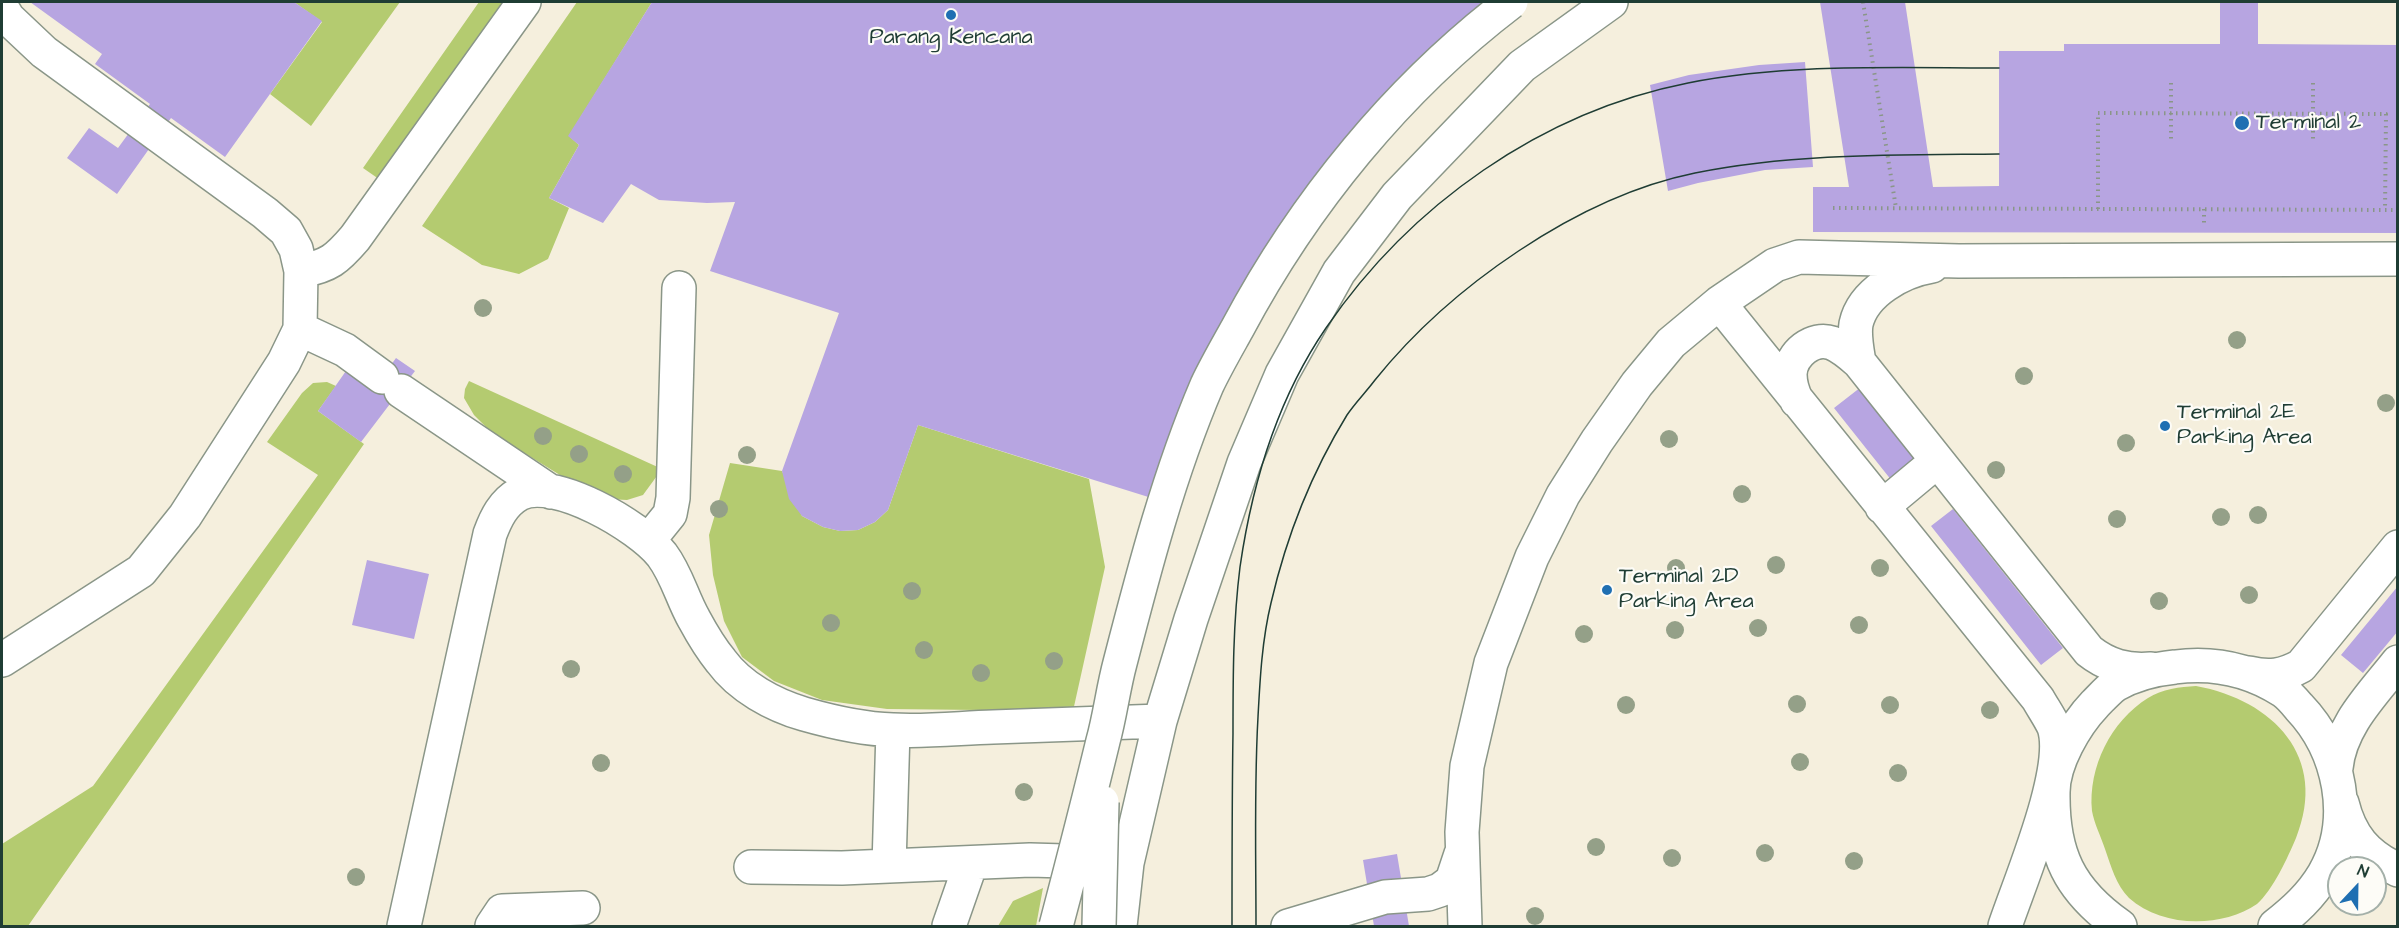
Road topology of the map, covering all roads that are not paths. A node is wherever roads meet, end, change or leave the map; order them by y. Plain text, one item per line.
1 (524, 2) edge
2 (1511, 2) edge
3 (1611, 2) edge
4 (2, 8) edge
5 (2397, 259) edge
6 (1959, 261) junction
7 (301, 271) junction
8 (679, 288) dead end
9 (1719, 303) junction
10 (300, 329) junction
11 (1859, 362) junction
12 (1797, 401) junction
13 (1936, 462) junction
14 (551, 492) junction
15 (1882, 507) junction
16 (650, 540) junction
17 (2397, 547) edge
18 (2, 660) edge
19 (2397, 662) edge
20 (2156, 669) junction
21 (2245, 672) junction
22 (1160, 721) junction
23 (893, 730) junction
24 (1104, 738) junction
25 (2338, 784) junction
26 (2053, 785) junction
27 (1463, 849) junction
28 (971, 863) junction
29 (1127, 863) junction
30 (889, 866) junction
31 (751, 867) dead end
32 (2397, 870) edge
33 (2315, 888) junction
34 (2080, 892) junction
35 (584, 908) dead end
36 (1464, 925) edge
37 (404, 927) edge
38 (492, 927) edge
39 (949, 927) edge
40 (1056, 927) edge
41 (1098, 927) edge
42 (1120, 927) edge
43 (1287, 927) edge
44 (2005, 927) edge
45 (2098, 927) edge
46 (2120, 927) edge
47 (2275, 927) edge
48 (2304, 927) edge

1 - 7 street
2 - 24 street, bridge
3 - 22 street
4 - 7 street
5 - 6 street
6 - 9 street
6 - 11 street
7 - 10 street
8 - 16 street
9 - 12 street
9 - 27 street
10 - 14 street
10 - 18 street
11 - 12 street
11 - 13 street
12 - 15 street
13 - 15 street
13 - 20 street
14 - 16 street
14 - 37 street
15 - 26 street
16 - 23 street
17 - 21 street
19 - 25 street
20 - 21 street
20 - 26 street
21 - 25 street
22 - 23 street
22 - 29 street
23 - 30 street
24 - 40 street, bridge
24 - 41 street, bridge
25 - 32 street
25 - 33 street
26 - 34 street
26 - 44 street
27 - 36 street
27 - 43 street
28 - 29 street
28 - 30 street
28 - 39 street
29 - 42 street
30 - 31 street
33 - 47 street
33 - 48 street
34 - 45 street
34 - 46 street
35 - 38 street

